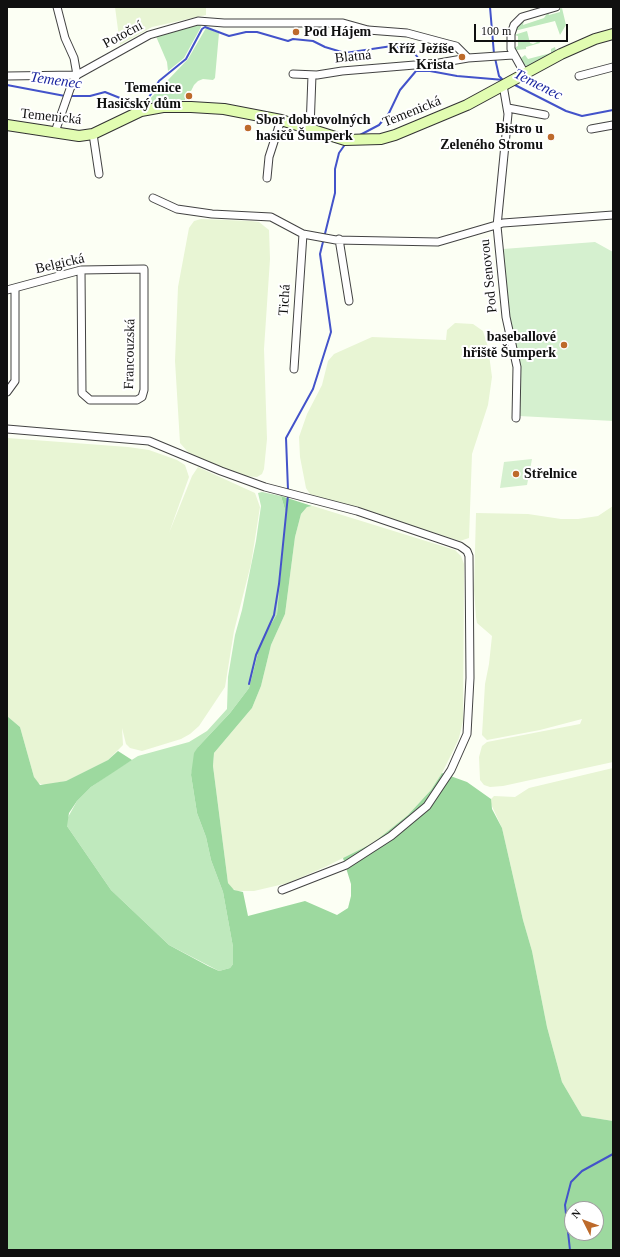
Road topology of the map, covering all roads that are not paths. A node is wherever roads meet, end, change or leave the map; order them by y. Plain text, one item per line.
1 (57, 7) edge
2 (556, 7) edge
3 (613, 34) edge
4 (513, 55) junction
5 (468, 58) junction
6 (613, 67) edge
7 (293, 74) dead end
8 (77, 75) junction
9 (312, 75) junction
10 (522, 75) junction
11 (7, 76) edge
12 (578, 76) dead end
13 (505, 84) junction
14 (508, 108) junction
15 (545, 115) dead end
16 (281, 120) junction
17 (613, 125) edge
18 (7, 126) edge
19 (310, 129) junction
20 (591, 129) dead end
21 (55, 132) junction
22 (93, 134) junction
23 (99, 174) dead end
24 (267, 178) dead end
25 (154, 198) dead end
26 (613, 215) edge
27 (497, 226) junction
28 (303, 234) junction
29 (339, 239) junction
30 (144, 269) joint
31 (81, 270) junction
32 (15, 288) junction
33 (7, 290) edge
34 (349, 301) dead end
35 (294, 369) dead end
36 (7, 392) edge
37 (516, 418) dead end
38 (7, 429) edge
39 (282, 890) dead end

1 - 8 street
2 - 4 street
3 - 10 street, Temenická
4 - 5 street
4 - 10 street
5 - 8 street, Potoční
5 - 9 street, Blatná
6 - 12 street
7 - 9 street, Blatná
8 - 11 street, Potoční
8 - 21 street
9 - 19 street
10 - 13 street, Temenická
13 - 14 street
13 - 19 street, Temenická
14 - 15 street
14 - 27 street
16 - 19 street, Temenická
16 - 22 street, Temenická
16 - 24 street
17 - 20 street
18 - 21 street, Temenická
21 - 22 street, Temenická
22 - 23 street, Temenická
25 - 28 street, Pod Senovou
26 - 27 street, Pod Senovou
27 - 29 street, Pod Senovou
27 - 37 street, Pod Senovou
28 - 29 street, Pod Senovou
28 - 35 street, Tichá
29 - 34 street
30 - 31 street, Belgická
30 - 31 street, Francouzská
31 - 32 street, Belgická
32 - 33 street, Belgická
32 - 36 street
38 - 39 street

